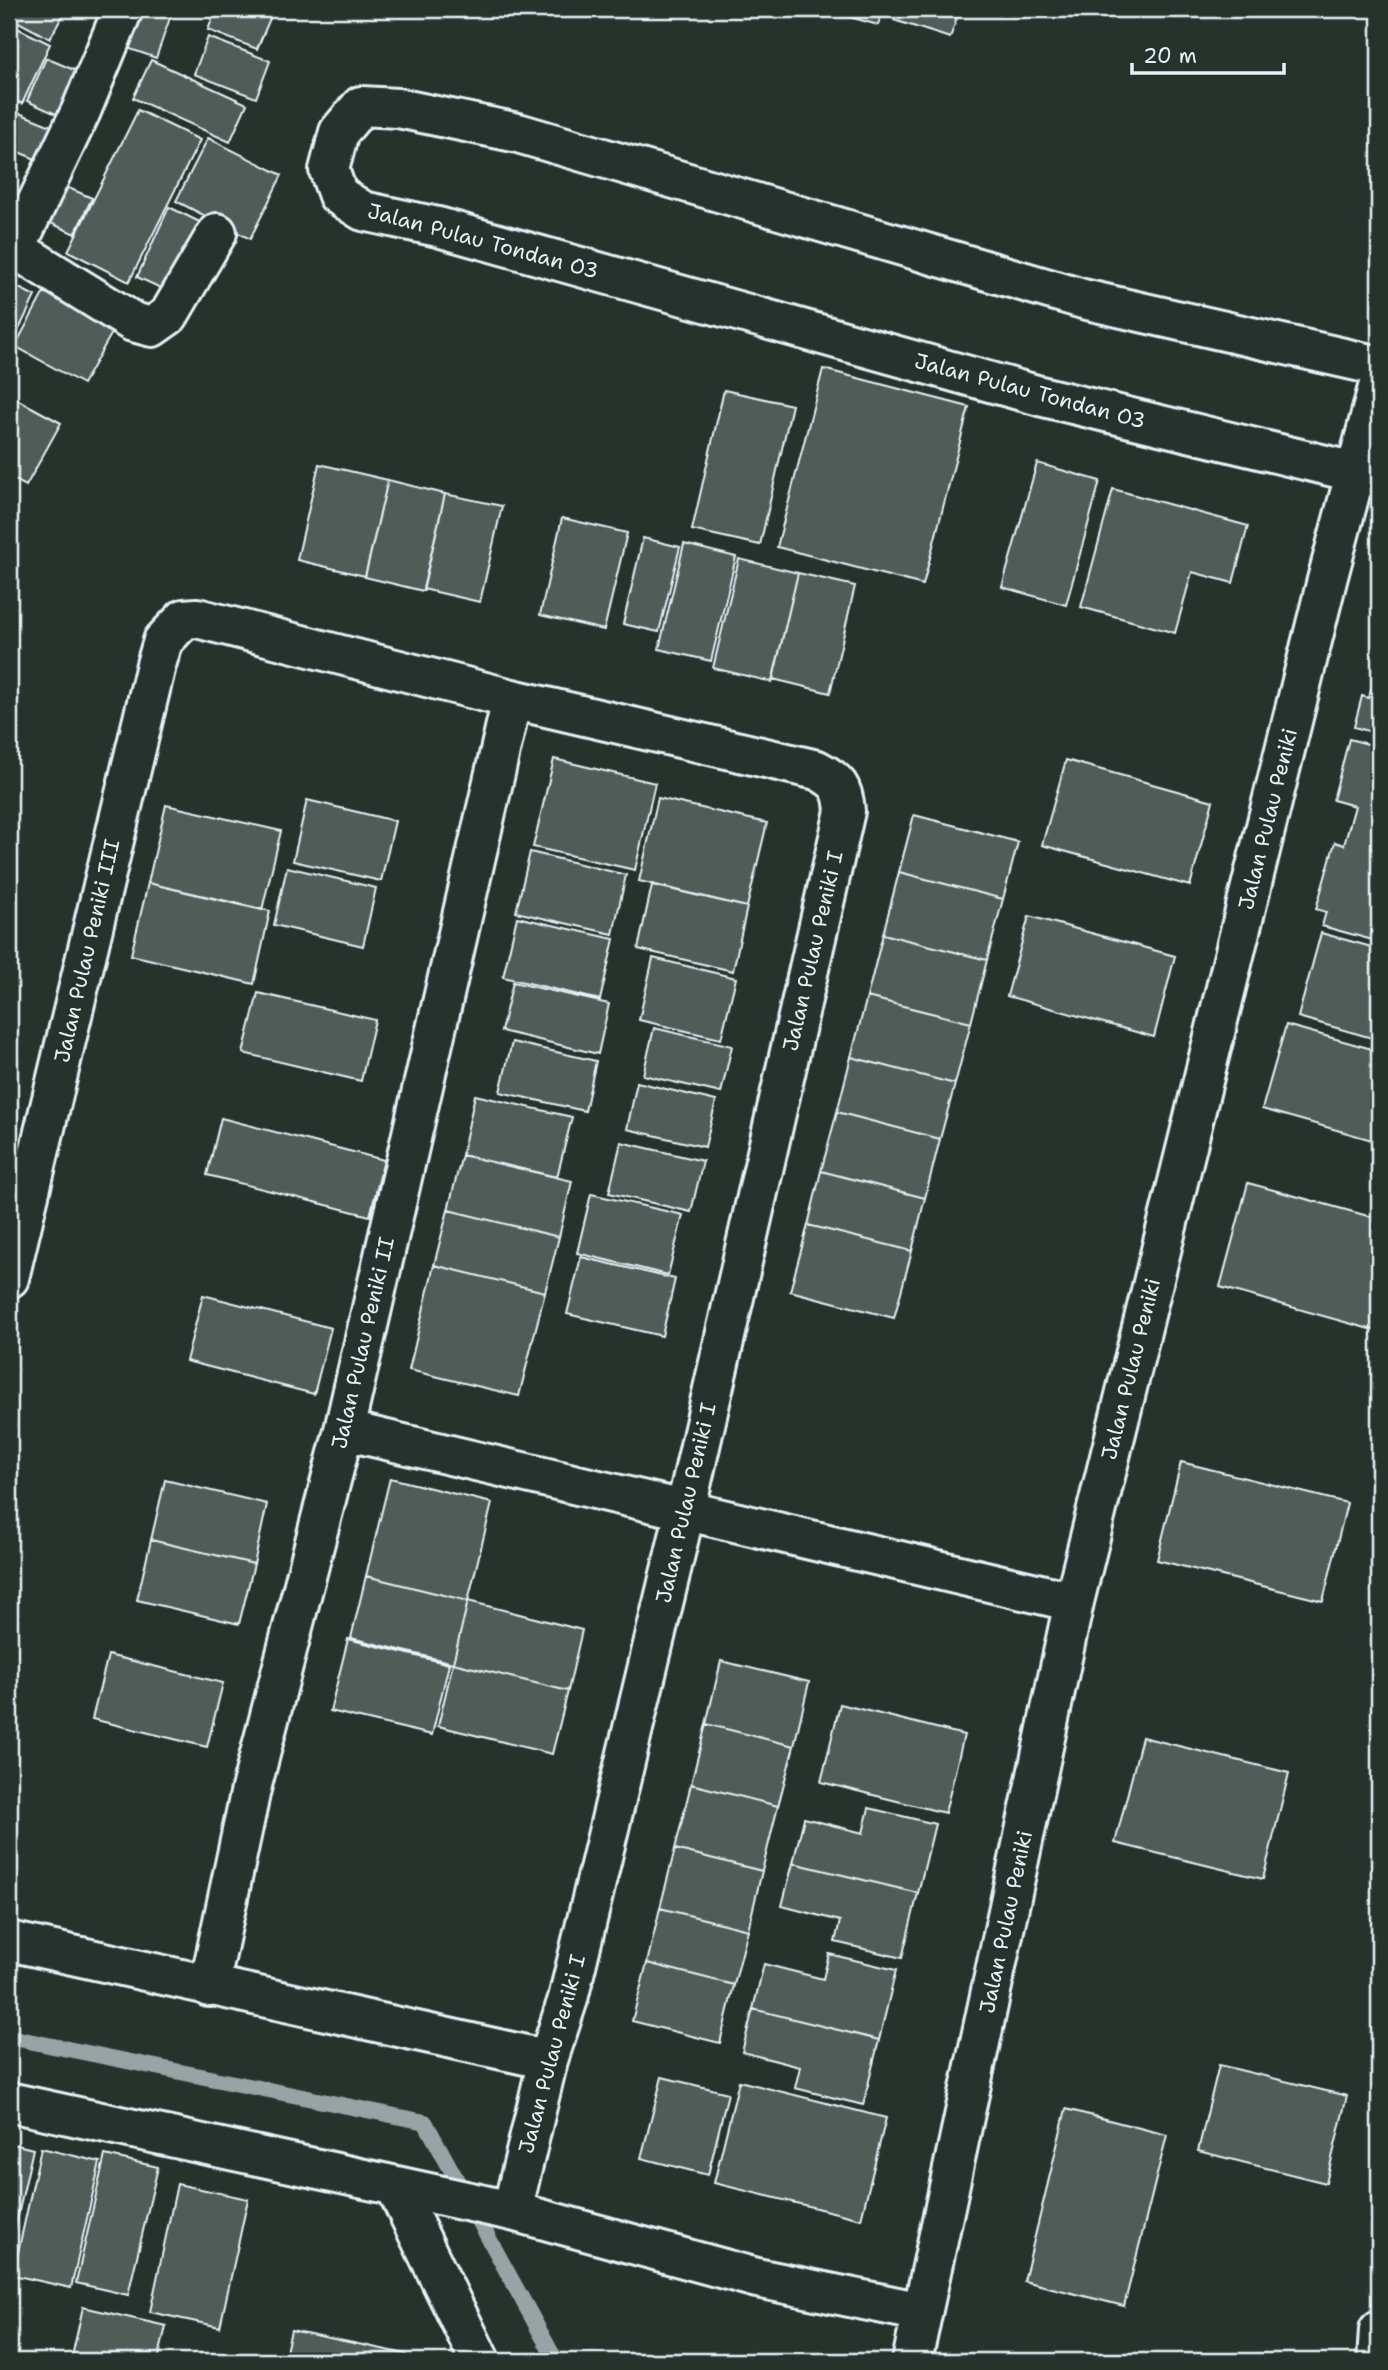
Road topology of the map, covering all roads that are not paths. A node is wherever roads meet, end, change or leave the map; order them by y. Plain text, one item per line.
1 (123, 9) edge
2 (217, 233) dead end
3 (12, 247) edge
4 (1379, 366) edge
5 (1379, 384) edge
6 (1368, 475) edge
7 (512, 699) junction
8 (9, 1278) edge
9 (344, 1430) junction
10 (685, 1512) junction
11 (1074, 1602) junction
12 (9, 1941) edge
13 (209, 1987) junction
14 (548, 2060) junction
15 (9, 2102) edge
16 (405, 2188) junction
17 (498, 2208) junction
18 (922, 2312) junction
19 (1379, 2330) edge
20 (480, 2361) edge
21 (912, 2361) edge
22 (1377, 2361) edge

1 - 3 street
2 - 3 street
4 - 6 street, Jalan Pulau Tondan O3
5 - 6 street, Jalan Pulau Peniki
6 - 11 street, Jalan Pulau Peniki
7 - 8 street, Jalan Pulau Peniki III
7 - 9 street, Jalan Pulau Peniki II
7 - 10 street, Jalan Pulau Peniki I
9 - 10 street
9 - 13 street, Jalan Pulau Peniki II
10 - 11 street
10 - 14 street, Jalan Pulau Peniki I
11 - 18 street, Jalan Pulau Peniki
12 - 13 street
13 - 14 street
14 - 17 street, Jalan Pulau Peniki I
15 - 16 street
16 - 17 street
16 - 20 street
17 - 18 street
18 - 21 street, Jalan Pulau Peniki
19 - 22 street

